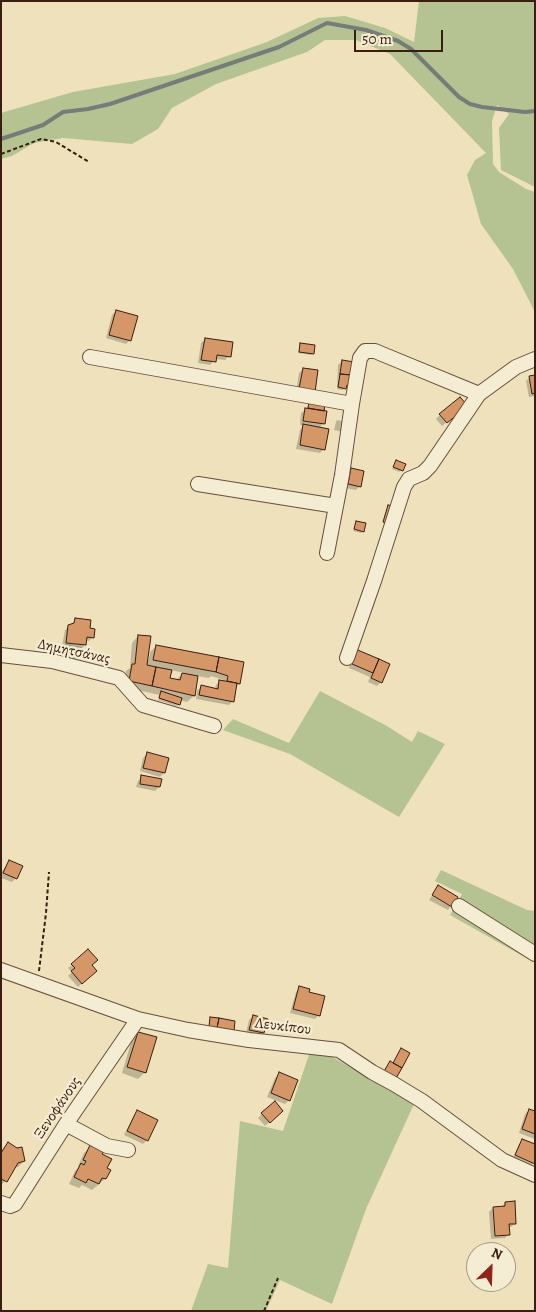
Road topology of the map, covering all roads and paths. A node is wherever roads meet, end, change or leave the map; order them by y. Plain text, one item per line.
1 (1, 154) edge
2 (89, 162) dead end
3 (90, 357) dead end
4 (535, 359) edge
5 (479, 394) junction
6 (352, 404) junction
7 (198, 484) dead end
8 (336, 506) junction
9 (327, 553) dead end
10 (1, 655) edge
11 (346, 658) dead end
12 (214, 726) dead end
13 (49, 872) dead end
14 (459, 906) dead end
15 (535, 954) edge
16 (1, 970) edge
17 (38, 983) junction
18 (138, 1019) junction
19 (66, 1124) junction
20 (128, 1150) dead end
21 (535, 1176) edge
22 (1, 1204) edge
23 (278, 1278) dead end
24 (264, 1311) edge

1 - 2 path
3 - 6 street
4 - 5 street
5 - 6 street
5 - 11 street
6 - 8 street
7 - 8 street
8 - 9 street
10 - 12 street, Δημητσάνας
13 - 17 path
14 - 15 street
16 - 17 street, Λευκίπου
17 - 18 street, Λευκίπου
18 - 19 street, Ξενοφάνους
18 - 21 street, Λευκίπου
19 - 20 street
19 - 22 street, Ξενοφάνους
23 - 24 path

